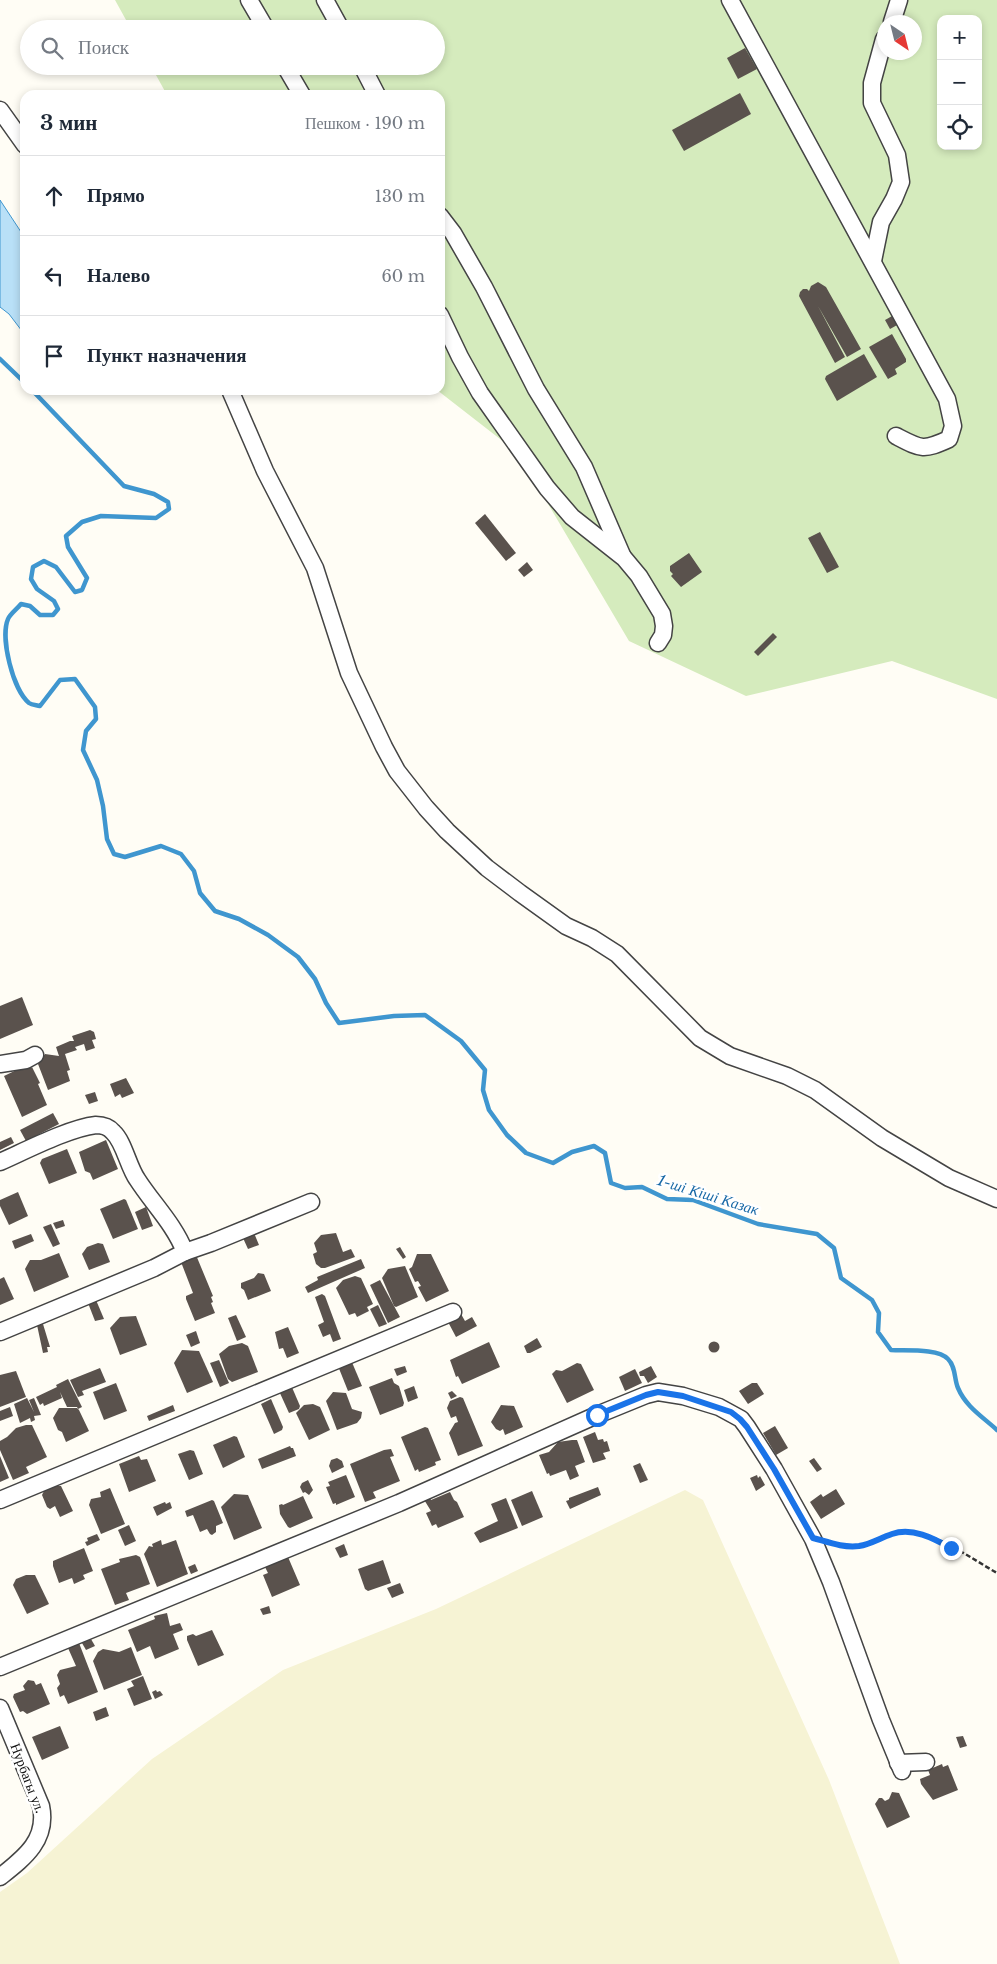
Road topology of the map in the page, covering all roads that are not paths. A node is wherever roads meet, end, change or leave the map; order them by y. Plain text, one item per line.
1 (249, 0) edge
2 (325, 0) edge
3 (730, 0) edge
4 (900, 0) edge
5 (895, 15) edge
6 (261, 20) edge
7 (336, 20) edge
8 (877, 60) edge
9 (290, 75) edge
10 (367, 75) edge
11 (299, 90) edge
12 (375, 90) edge
13 (0, 110) edge
14 (20, 138) edge
15 (445, 224) edge
16 (873, 261) junction
17 (445, 325) edge
18 (232, 395) edge
19 (896, 436) dead end
20 (624, 558) junction
21 (658, 643) dead end
22 (35, 1055) dead end
23 (0, 1064) edge
24 (0, 1162) edge
25 (997, 1199) edge
26 (311, 1202) dead end
27 (185, 1252) junction
28 (453, 1312) dead end
29 (0, 1332) edge
30 (0, 1500) edge
31 (0, 1667) edge
32 (2, 1716) edge
33 (926, 1762) dead end
34 (0, 1878) edge

1 - 6 street
2 - 7 street
3 - 16 street
4 - 5 street
8 - 16 street
9 - 11 street
10 - 12 street
13 - 14 street
15 - 20 street
16 - 19 street
17 - 20 street
18 - 25 street
20 - 21 street
22 - 23 street
24 - 27 street
26 - 27 street
27 - 29 street
28 - 30 street
31 - 33 street
32 - 34 street, Нурбагы ул.

